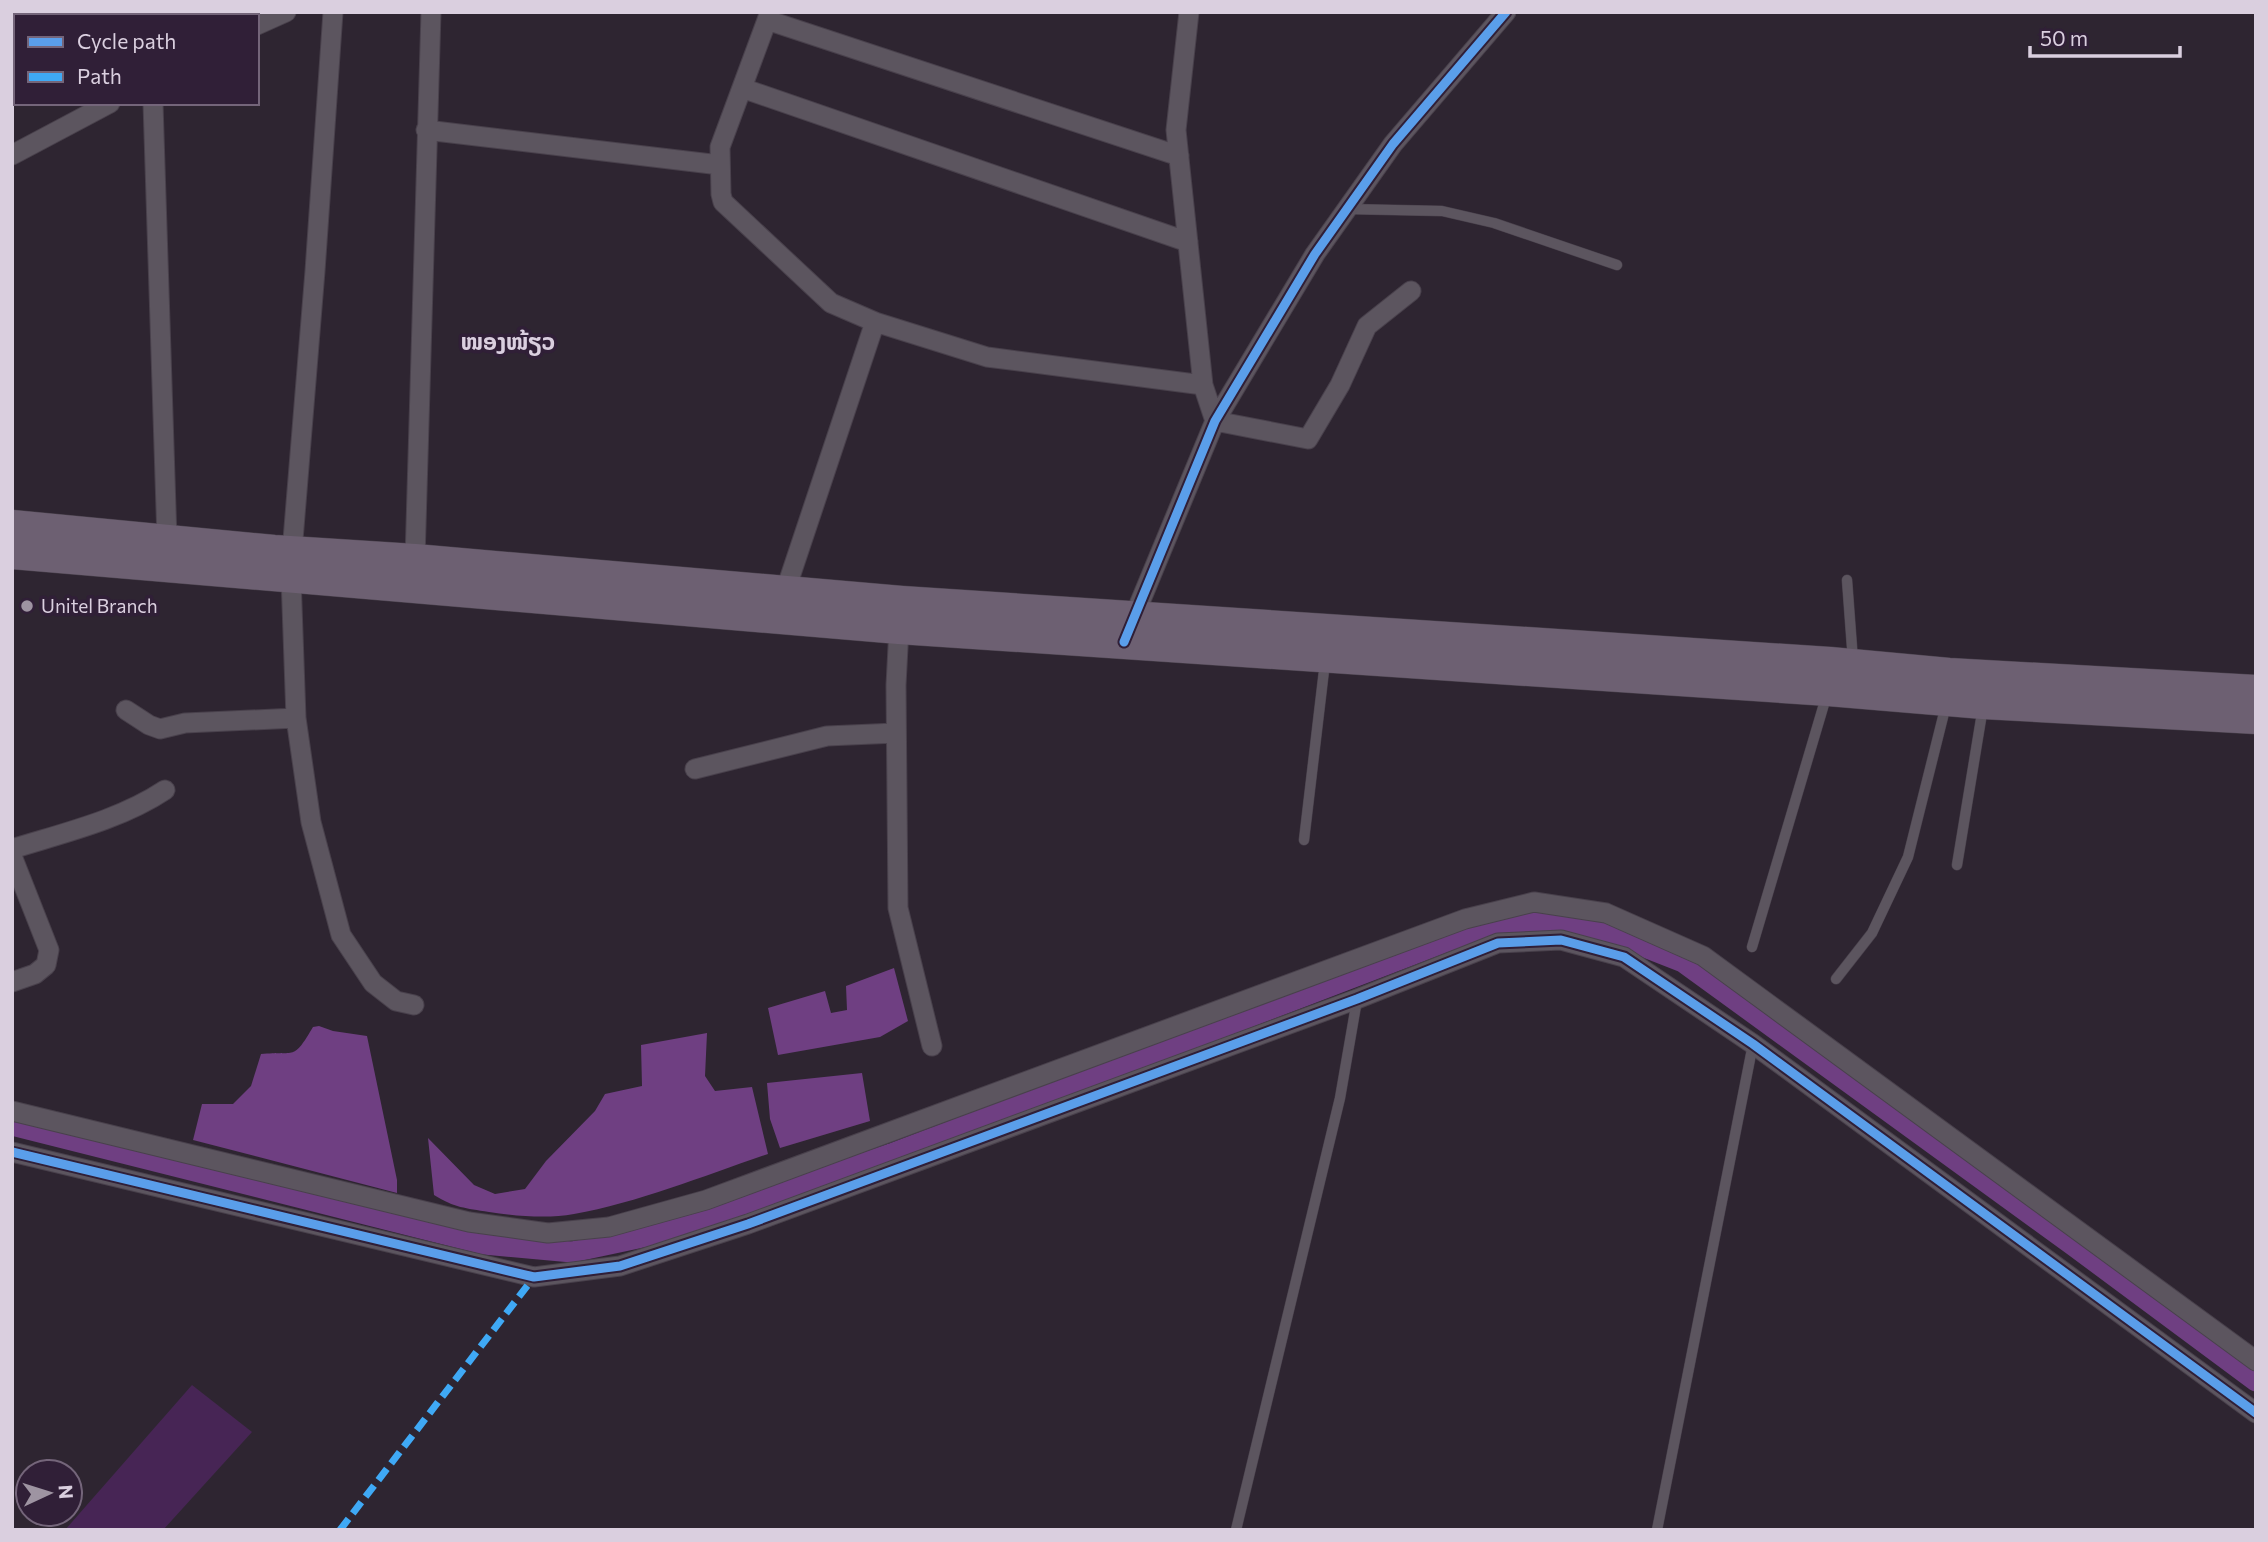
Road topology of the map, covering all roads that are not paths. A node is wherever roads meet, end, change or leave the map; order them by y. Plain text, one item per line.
1 (286, 12) edge
2 (333, 12) edge
3 (431, 12) edge
4 (1506, 12) edge
5 (1188, 13) edge
6 (769, 16) edge
7 (259, 24) edge
8 (741, 88) junction
9 (106, 105) edge
10 (153, 105) edge
11 (426, 130) junction
12 (12, 155) edge
13 (1179, 156) junction
14 (720, 165) junction
15 (1346, 209) junction
16 (1188, 242) junction
17 (1617, 265) dead end
18 (1411, 291) dead end
19 (875, 322) junction
20 (1203, 385) junction
21 (1215, 421) junction
22 (12, 526) edge
23 (167, 540) junction
24 (12, 553) edge
25 (415, 560) junction
26 (291, 565) junction
27 (1847, 580) dead end
28 (785, 592) junction
29 (899, 628) junction
30 (1129, 629) junction
31 (1326, 657) junction
32 (1853, 665) junction
33 (1828, 690) junction
34 (2256, 691) edge
35 (1947, 701) junction
36 (1983, 703) junction
37 (126, 710) dead end
38 (296, 718) junction
39 (2256, 718) edge
40 (896, 733) junction
41 (695, 769) dead end
42 (165, 790) dead end
43 (1304, 840) dead end
44 (12, 849) edge
45 (12, 856) edge
46 (1957, 865) dead end
47 (1752, 947) dead end
48 (1836, 979) dead end
49 (12, 982) edge
50 (1357, 999) junction
51 (414, 1005) dead end
52 (1753, 1044) junction
53 (932, 1046) dead end
54 (12, 1111) edge
55 (12, 1152) edge
56 (2256, 1361) edge
57 (2256, 1413) edge
58 (1236, 1530) edge
59 (1657, 1530) edge

1 - 7 street
2 - 26 street
3 - 11 street
4 - 15 street
5 - 13 street
6 - 8 street
6 - 13 street
8 - 14 street
8 - 16 street
9 - 12 street
10 - 23 street
11 - 14 street
11 - 25 street
13 - 16 street
14 - 19 street
15 - 17 lane
15 - 21 street
16 - 20 street
18 - 21 street
19 - 20 street
19 - 28 street
20 - 21 street
21 - 30 street
22 - 23 highway
23 - 26 highway
24 - 26 highway
25 - 26 highway
25 - 28 highway
26 - 29 highway
26 - 38 street
27 - 32 lane
28 - 30 highway
29 - 30 highway
29 - 40 street
30 - 31 highway
30 - 32 highway
31 - 33 highway
31 - 43 lane
32 - 34 highway
33 - 35 highway
33 - 47 lane
35 - 36 highway
35 - 48 lane
36 - 39 highway
36 - 46 lane
37 - 38 street
38 - 51 street
40 - 41 street
40 - 53 street
42 - 44 street
45 - 49 street
50 - 52 street
50 - 55 street
50 - 58 lane
52 - 57 street
52 - 59 lane
54 - 56 street

